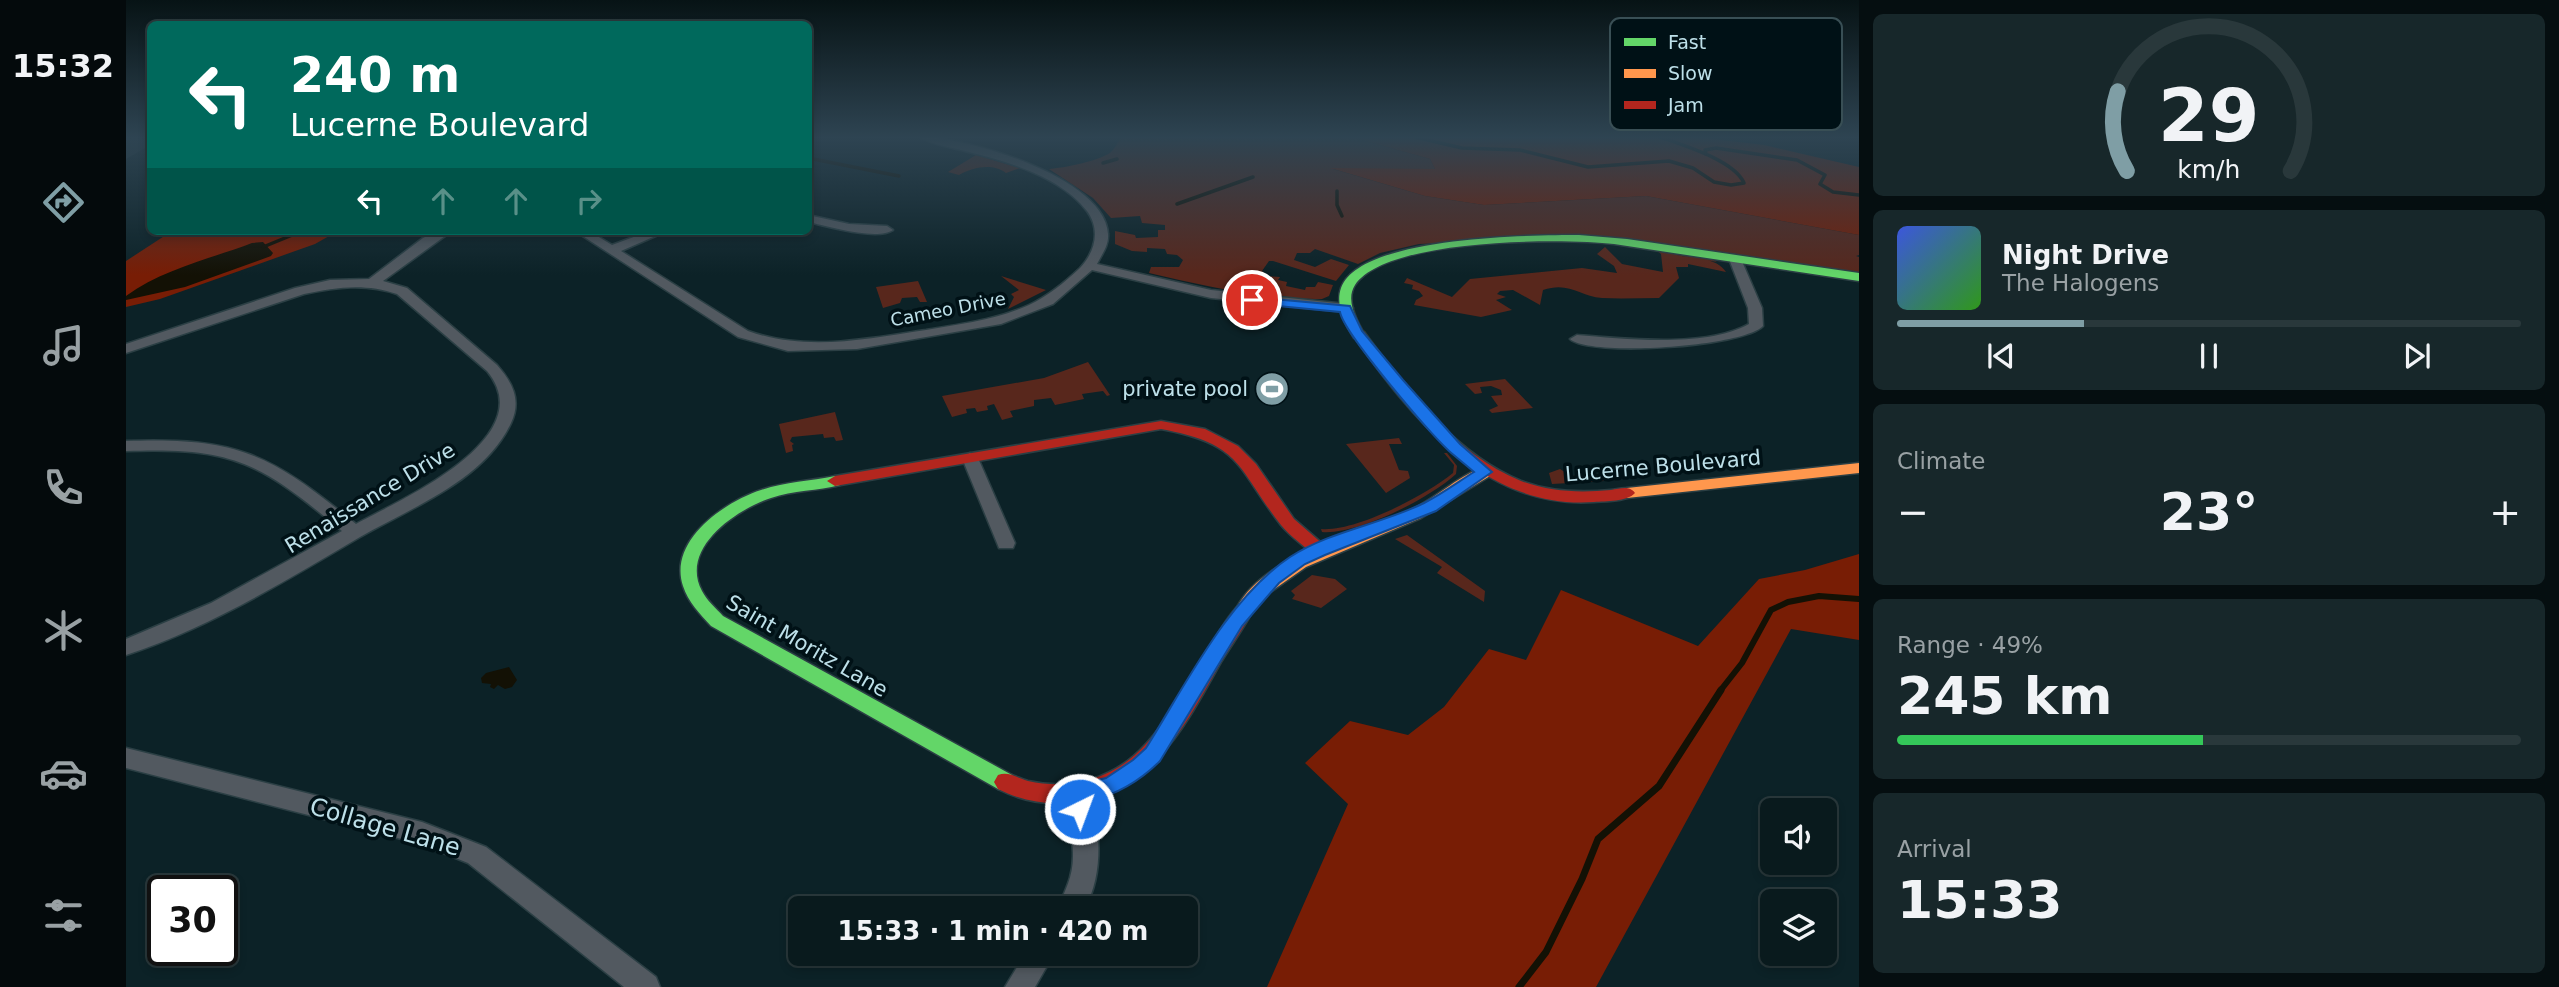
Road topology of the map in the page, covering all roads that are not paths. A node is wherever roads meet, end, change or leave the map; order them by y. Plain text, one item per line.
1 (1059, 183) edge
2 (812, 219) edge
3 (887, 230) dead end
4 (438, 235) edge
5 (587, 235) edge
6 (650, 235) edge
7 (611, 250) junction
8 (1735, 259) junction
9 (1090, 266) junction
10 (1859, 277) edge
11 (372, 283) junction
12 (1346, 309) junction
13 (1577, 339) dead end
14 (126, 349) edge
15 (126, 446) edge
16 (970, 457) junction
17 (1859, 468) edge
18 (1485, 472) junction
19 (354, 533) junction
20 (1006, 543) dead end
21 (1319, 550) junction
22 (126, 647) edge
23 (126, 758) edge
24 (1077, 794) junction
25 (1078, 896) edge
26 (1033, 966) edge
27 (646, 987) edge
28 (1019, 987) edge

1 - 9 street, Cameo Drive
2 - 3 street
4 - 11 street
5 - 7 street, Cameo Drive
6 - 7 street
7 - 9 street, Cameo Drive
8 - 10 street
8 - 12 street
8 - 13 street
9 - 12 street
11 - 14 street, Renaissance Drive
11 - 19 street, Renaissance Drive
12 - 18 street, Lucerne Boulevard
15 - 19 street
16 - 20 street
16 - 21 street, Saint Moritz Lane
16 - 24 street, Saint Moritz Lane
17 - 18 street, Lucerne Boulevard
18 - 21 street, Saint Moritz Lane
19 - 22 street, Renaissance Drive
21 - 24 street, Saint Moritz Lane
23 - 27 street, Collage Lane
24 - 25 street
26 - 28 street

